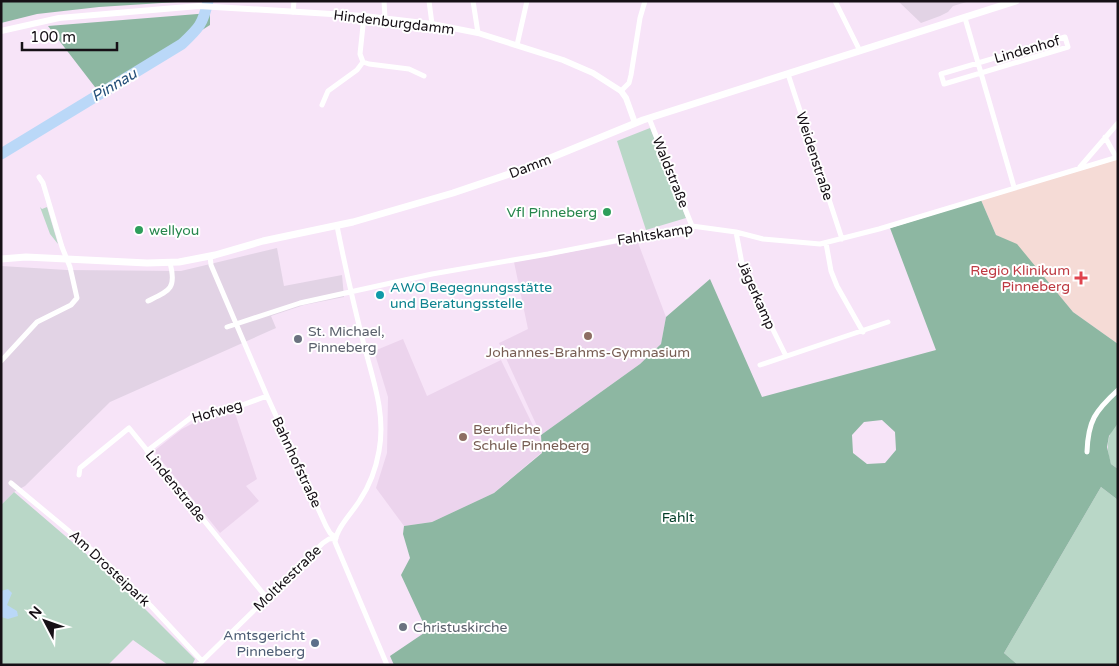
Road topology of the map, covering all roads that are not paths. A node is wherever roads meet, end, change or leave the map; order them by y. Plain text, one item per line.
1 (294, 1) edge
2 (384, 1) edge
3 (429, 1) edge
4 (473, 1) edge
5 (527, 1) edge
6 (645, 1) edge
7 (835, 1) edge
8 (1016, 1) edge
9 (293, 12) junction
10 (364, 16) junction
11 (385, 18) junction
12 (965, 18) junction
13 (432, 24) junction
14 (1, 31) edge
15 (478, 33) junction
16 (517, 46) junction
17 (860, 51) junction
18 (363, 62) junction
19 (976, 63) junction
20 (788, 74) junction
21 (980, 74) junction
22 (424, 76) dead end
23 (621, 91) junction
24 (322, 105) dead end
25 (650, 118) junction
26 (635, 123) junction
27 (1118, 123) edge
28 (1105, 137) junction
29 (1117, 157) edge
30 (1080, 168) junction
31 (39, 177) dead end
32 (1014, 187) junction
33 (337, 226) junction
34 (692, 226) junction
35 (736, 232) junction
36 (842, 239) junction
37 (826, 243) junction
38 (210, 256) junction
39 (1, 259) edge
40 (66, 259) junction
41 (170, 263) junction
42 (352, 292) junction
43 (148, 301) dead end
44 (888, 322) dead end
45 (236, 324) junction
46 (227, 327) dead end
47 (863, 332) junction
48 (786, 356) junction
49 (1, 361) edge
50 (760, 365) dead end
51 (1118, 390) edge
52 (266, 396) junction
53 (147, 451) junction
54 (1087, 452) dead end
55 (79, 474) dead end
56 (11, 483) dead end
57 (336, 538) junction
58 (266, 597) junction
59 (200, 663) edge
60 (387, 665) edge

1 - 9 street
2 - 11 street
3 - 13 street
4 - 15 street
5 - 16 street
6 - 23 street
7 - 17 street
8 - 12 main road, Damm
9 - 10 street, Hindenburgdamm
9 - 14 street, Hindenburgdamm
10 - 11 street, Hindenburgdamm
10 - 18 street
11 - 13 street, Hindenburgdamm
12 - 17 main road, Damm
12 - 19 street, Lindenhof
13 - 15 street, Hindenburgdamm
15 - 16 street, Hindenburgdamm
16 - 23 street, Hindenburgdamm
17 - 20 main road, Damm
18 - 22 street
18 - 24 street
19 - 21 street, Lindenhof
19 - 21 street, Lindenhof
19 - 21 street, Lindenhof
20 - 25 main road, Damm
20 - 36 street, Weidenstraße
21 - 32 street, Lindenhof
23 - 26 street
25 - 26 main road, Damm
25 - 34 street, Waldstraße
26 - 33 main road, Damm
27 - 28 street
28 - 29 street
28 - 30 street
29 - 30 street, Fahltskamp
30 - 32 street, Fahltskamp
31 - 40 street
32 - 36 street, Fahltskamp
33 - 38 main road, Damm
33 - 42 street
34 - 35 street, Fahltskamp
34 - 42 street, Fahltskamp
35 - 37 street, Fahltskamp
35 - 48 street, Jägerkamp
36 - 37 street, Fahltskamp
37 - 47 street
38 - 41 main road, Damm
38 - 45 street, Bahnhofstraße
39 - 40 main road, Damm
40 - 41 main road, Damm
40 - 49 street
41 - 43 street
42 - 45 street, Fahltskamp
42 - 57 street
44 - 47 street
45 - 46 street, Fahltskamp
45 - 52 street, Bahnhofstraße
47 - 48 street
48 - 50 street
51 - 54 street
52 - 53 street, Hofweg
52 - 57 street, Bahnhofstraße
53 - 55 street, Lindenstraße
53 - 58 street, Lindenstraße
56 - 59 street, Am Drosteipark
57 - 58 street, Moltkestraße
57 - 60 street, Bahnhofstraße
58 - 59 street, Moltkestraße

